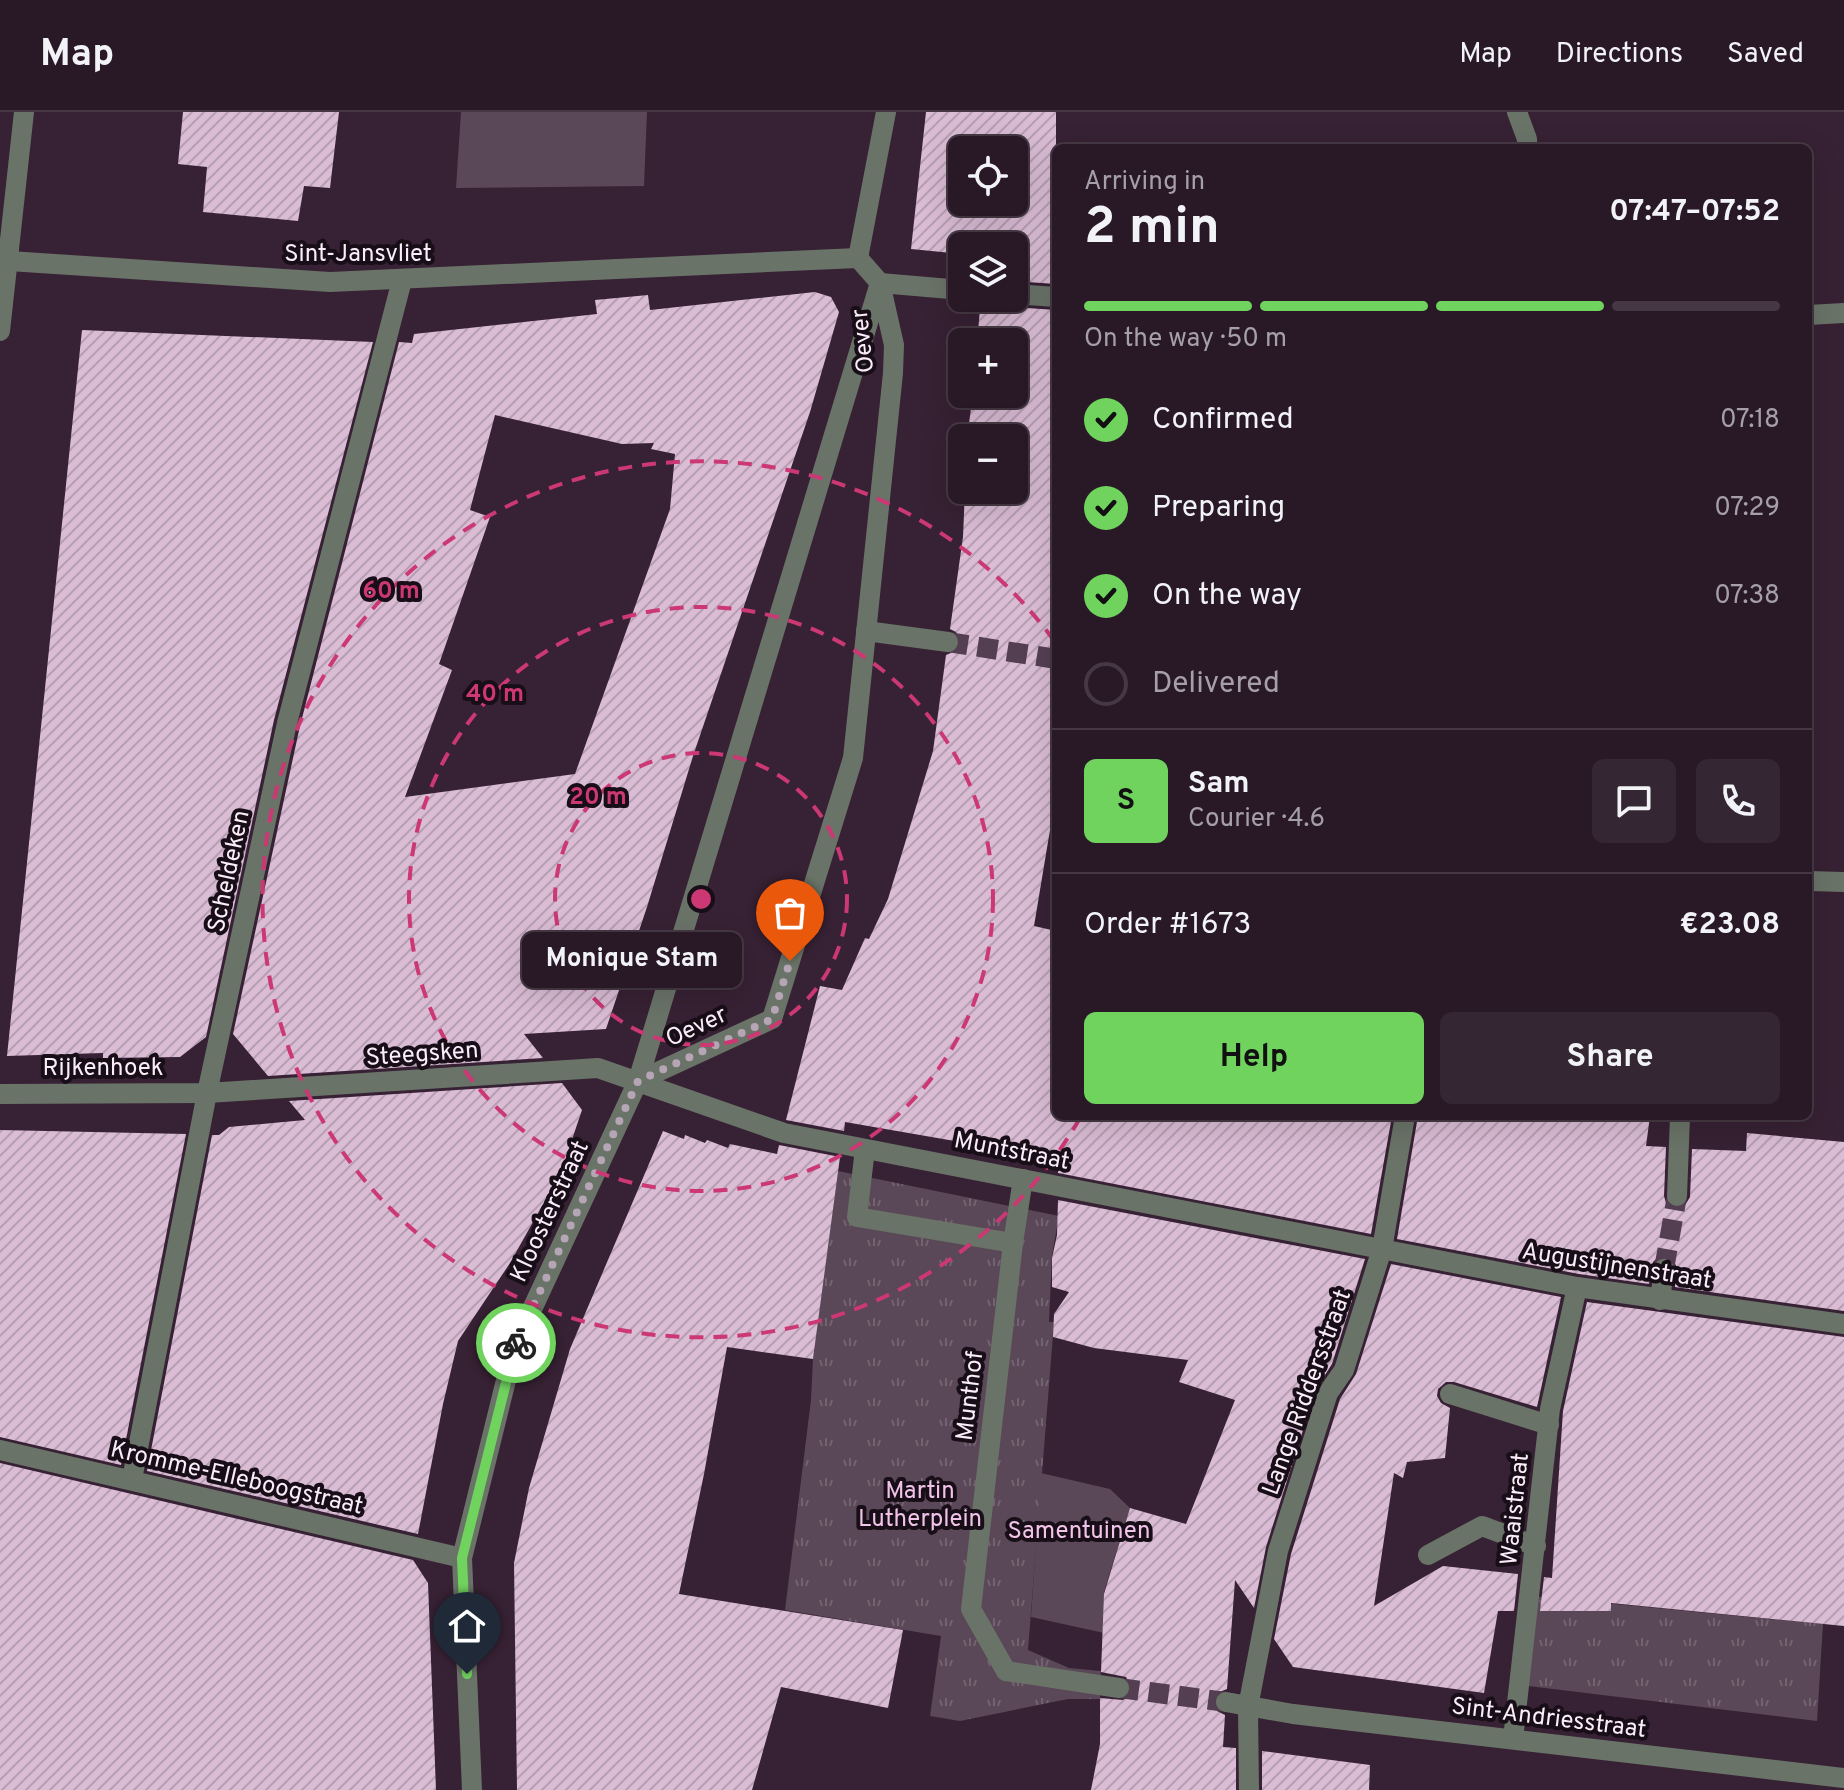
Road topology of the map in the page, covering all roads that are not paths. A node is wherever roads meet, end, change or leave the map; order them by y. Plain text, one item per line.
1 (24, 112) edge
2 (886, 112) edge
3 (1517, 112) edge
4 (1527, 144) edge
5 (858, 258) junction
6 (9, 261) junction
7 (402, 280) junction
8 (880, 283) junction
9 (948, 289) edge
10 (1028, 295) edge
11 (1052, 297) edge
12 (1844, 313) edge
13 (1812, 315) edge
14 (0, 331) edge
15 (866, 631) junction
16 (948, 642) tunnel mouth
17 (1812, 881) edge
18 (1844, 882) edge
19 (638, 1081) junction
20 (207, 1093) junction
21 (0, 1094) edge
22 (1404, 1120) edge
23 (1680, 1120) edge
24 (865, 1149) junction
25 (1023, 1179) junction
26 (1677, 1196) tunnel mouth
27 (1013, 1243) junction
28 (1382, 1249) junction
29 (1664, 1269) tunnel mouth
30 (1577, 1287) junction
31 (1660, 1300) junction
32 (1844, 1324) edge
33 (1450, 1394) dead end
34 (1549, 1425) junction
35 (0, 1450) edge
36 (132, 1479) junction
37 (1536, 1546) junction
38 (1428, 1555) dead end
39 (462, 1558) junction
40 (1119, 1688) tunnel mouth
41 (1226, 1702) tunnel mouth
42 (1248, 1707) junction
43 (1513, 1739) junction
44 (1844, 1778) edge
45 (472, 1790) edge
46 (1249, 1790) edge

1 - 6 street
2 - 5 street
3 - 4 street
5 - 7 street, Sint-Jansvliet
5 - 8 street
6 - 7 street, Sint-Jansvliet
6 - 14 street
7 - 20 street, Scheldeken
8 - 9 street
8 - 15 street, Oever
8 - 19 street, Oever
10 - 11 street
12 - 13 street
15 - 16 street
15 - 19 street, Oever
17 - 18 street
19 - 20 street, Steegsken
19 - 24 street, Muntstraat
19 - 39 street, Kloosterstraat
20 - 21 street, Rijkenhoek
20 - 36 street, Scheldeken
22 - 28 street, Lange Riddersstraat
23 - 26 street
24 - 25 street, Muntstraat
24 - 27 street
25 - 27 street, Munthof
25 - 28 street, Muntstraat
27 - 40 street, Munthof
28 - 30 street, Augustijnenstraat
28 - 42 street, Lange Riddersstraat
29 - 31 street
30 - 31 street, Augustijnenstraat
30 - 34 street, Waaistraat
31 - 32 street, Augustijnenstraat
33 - 34 street
34 - 37 street, Waaistraat
35 - 36 street, Kromme-Elleboogstraat
36 - 39 street, Kromme-Elleboogstraat
37 - 38 street
37 - 43 street, Waaistraat
39 - 45 street, Kloosterstraat
41 - 42 street
42 - 43 street, Sint-Andriesstraat
42 - 46 street, Lange Riddersstraat
43 - 44 street, Sint-Andriesstraat

